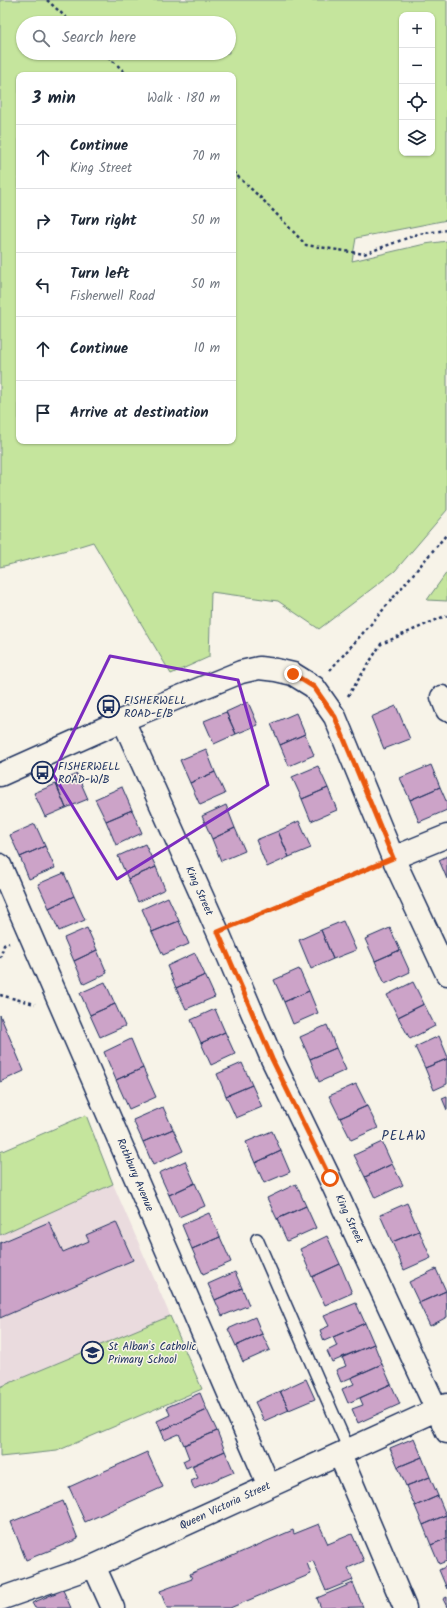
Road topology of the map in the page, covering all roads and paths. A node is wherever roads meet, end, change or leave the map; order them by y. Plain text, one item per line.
1 (47, 0) edge
2 (64, 16) edge
3 (112, 60) edge
4 (125, 72) edge
5 (236, 175) edge
6 (447, 230) edge
7 (447, 534) edge
8 (447, 616) edge
9 (314, 687) junction
10 (335, 717) junction
11 (123, 720) junction
12 (0, 775) edge
13 (447, 836) edge
14 (393, 858) junction
15 (0, 865) edge
16 (218, 932) junction
17 (447, 974) edge
18 (0, 996) edge
19 (63, 1010) junction
20 (257, 1239) dead end
21 (442, 1407) edge
22 (447, 1432) edge
23 (345, 1452) junction
24 (269, 1486) junction
25 (94, 1566) junction
26 (2, 1602) edge
27 (113, 1608) edge
28 (405, 1608) edge

1 - 2 path
3 - 4 path
5 - 6 path
7 - 9 path
8 - 10 path
9 - 10 street
9 - 11 street
10 - 14 street
11 - 12 street
11 - 16 street, King Street
13 - 14 street
14 - 16 path
14 - 17 street
15 - 19 street, Rothbury Avenue
16 - 21 street, King Street
18 - 19 path
19 - 24 street, Rothbury Avenue
20 - 23 lane
21 - 22 street, King Street
21 - 23 street, Queen Victoria Street
23 - 24 street, Queen Victoria Street
23 - 28 street
24 - 25 street, Queen Victoria Street
25 - 26 street, Queen Victoria Street
25 - 27 street

